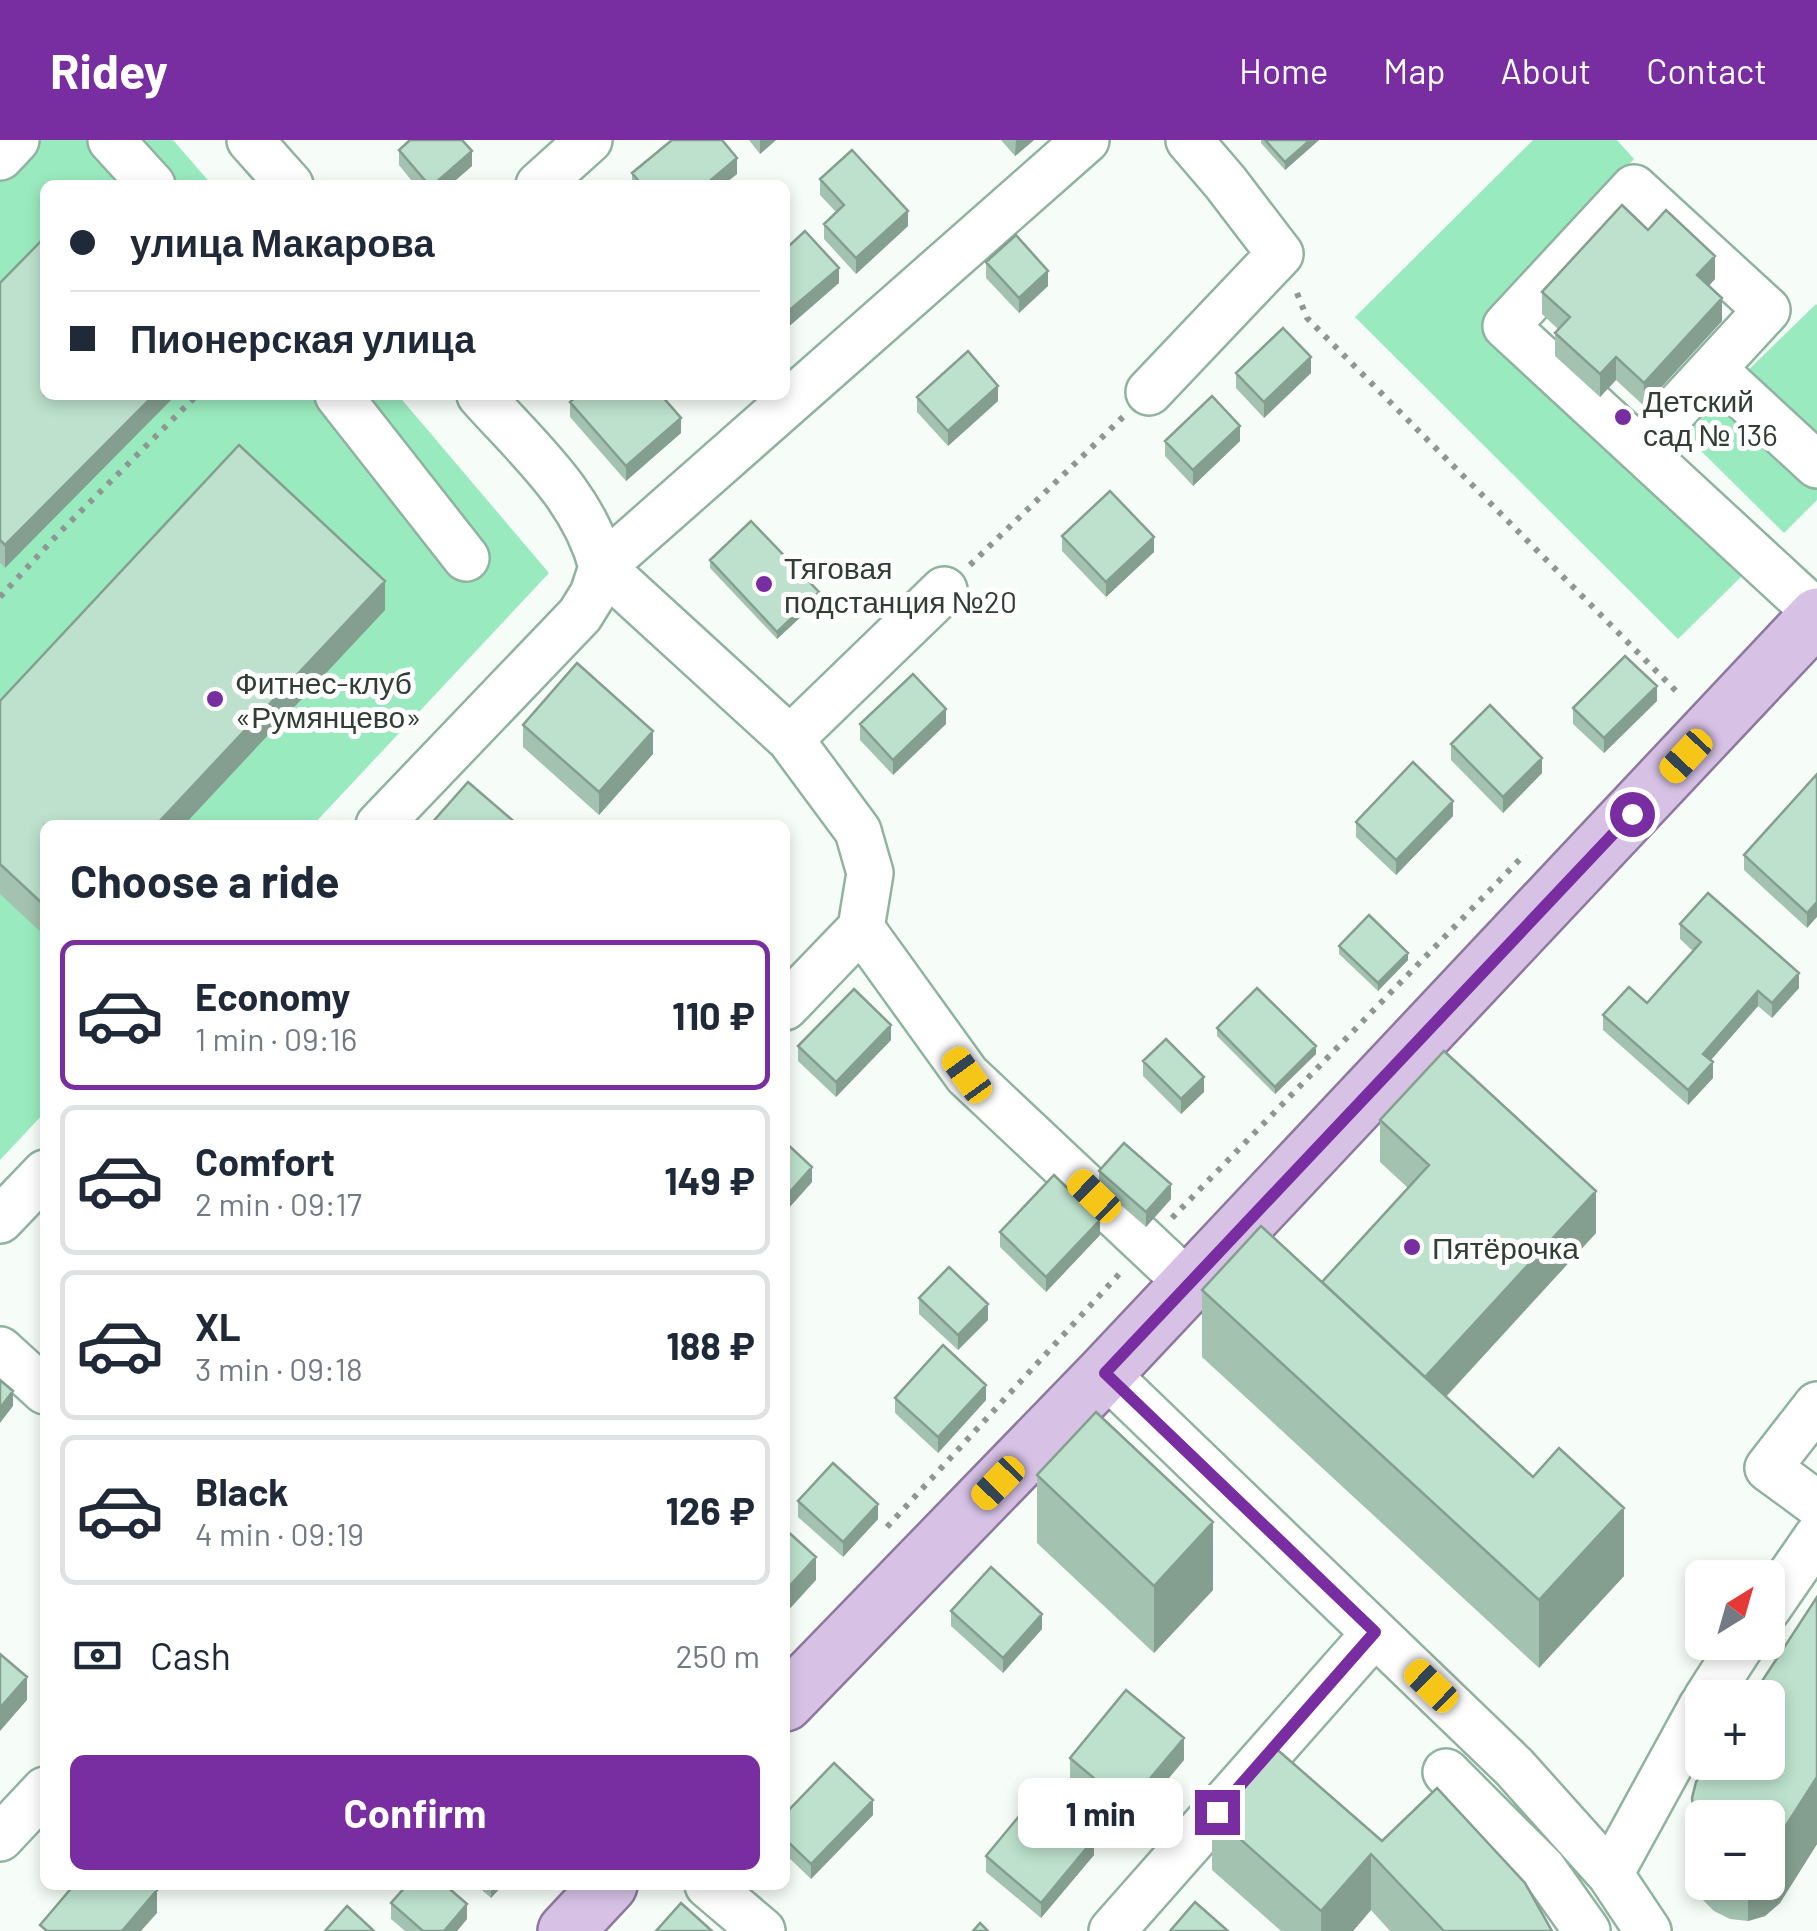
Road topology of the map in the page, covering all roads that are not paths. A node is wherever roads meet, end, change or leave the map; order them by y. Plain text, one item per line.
1 (16, 140) edge
2 (111, 140) edge
3 (250, 140) edge
4 (589, 140) edge
5 (1086, 140) edge
6 (1189, 140) edge
7 (0, 157) edge
8 (147, 180) edge
9 (286, 180) edge
10 (545, 180) edge
11 (1713, 369) junction
12 (1149, 392) road end
13 (342, 400) edge
14 (484, 400) edge
15 (1638, 449) junction
16 (1817, 465) edge
17 (466, 558) dead end
18 (602, 567) junction
19 (944, 590) road end
20 (1817, 615) edge
21 (790, 740) junction
22 (384, 820) edge
23 (860, 928) junction
24 (790, 1002) edge
25 (40, 1178) edge
26 (0, 1220) edge
27 (1188, 1283) junction
28 (0, 1350) edge
29 (1105, 1373) junction
30 (40, 1386) edge
31 (1817, 1405) edge
32 (1817, 1504) edge
33 (1817, 1537) edge
34 (1785, 1583) edge
35 (1375, 1632) junction
36 (790, 1698) edge
37 (1685, 1737) edge
38 (1446, 1772) dead end
39 (40, 1795) edge
40 (0, 1838) edge
41 (1610, 1874) junction
42 (604, 1890) edge
43 (714, 1890) edge
44 (566, 1931) edge
45 (762, 1931) edge
46 (1112, 1931) edge
47 (1587, 1931) edge
48 (1648, 1931) edge

1 - 7 street
2 - 8 street
3 - 9 street
4 - 10 street
5 - 18 street
6 - 12 street
11 - 15 street
11 - 15 street
11 - 16 street
13 - 17 street
14 - 18 street
15 - 20 street
18 - 21 street
18 - 22 street
19 - 21 street
20 - 27 main road
21 - 23 street
23 - 24 street
23 - 27 street
25 - 26 street
27 - 29 main road
28 - 30 street
29 - 35 street
29 - 36 main road
31 - 32 street
33 - 34 street
35 - 41 street
35 - 46 street
37 - 41 street
38 - 47 street
39 - 40 street
41 - 48 street
42 - 44 main road
43 - 45 street

